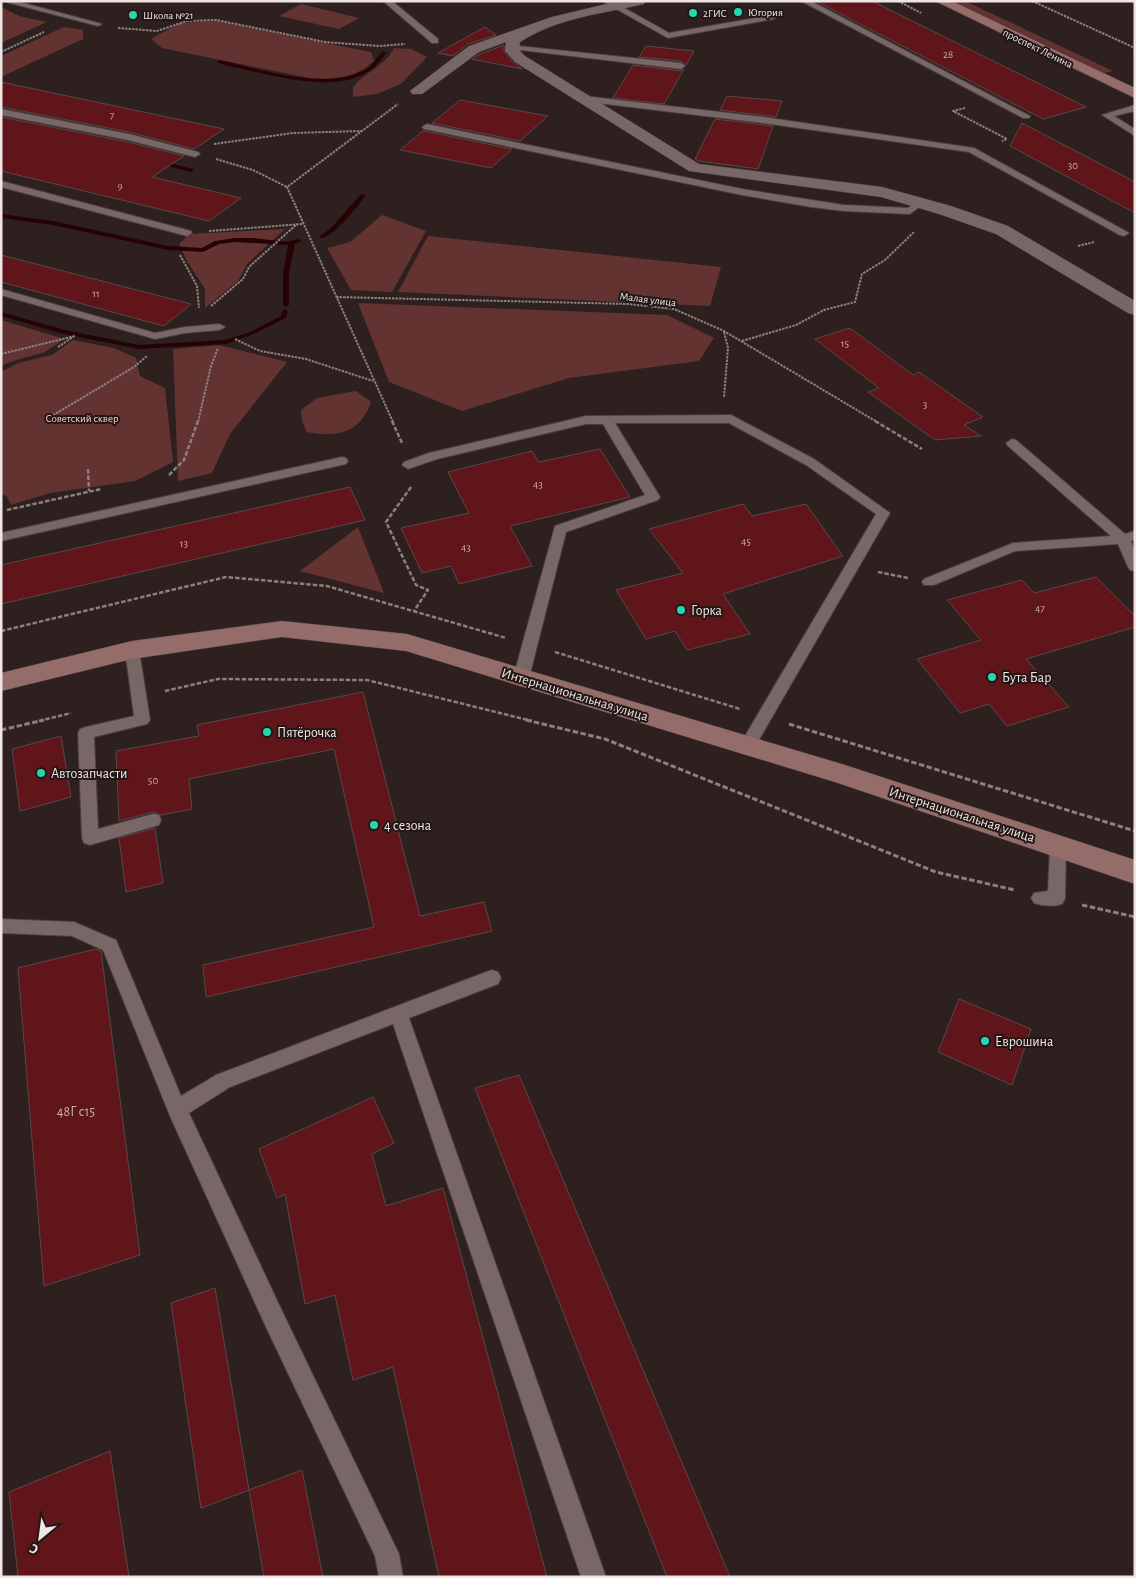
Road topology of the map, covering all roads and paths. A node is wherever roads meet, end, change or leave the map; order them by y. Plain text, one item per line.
1 (6, 1) edge
2 (387, 1) edge
3 (639, 1) edge
4 (805, 1) edge
5 (941, 1) edge
6 (1032, 1) edge
7 (611, 4) edge
8 (773, 17) dead end
9 (73, 18) junction
10 (98, 24) joint
11 (525, 31) junction
12 (435, 41) joint
13 (512, 47) junction
14 (1135, 48) edge
15 (1, 52) edge
16 (680, 66) dead end
17 (417, 91) joint
18 (1135, 94) edge
19 (584, 99) junction
20 (994, 100) junction
21 (1135, 108) edge
22 (1, 112) edge
23 (1026, 116) dead end
24 (427, 128) dead end
25 (362, 131) junction
26 (1135, 133) edge
27 (971, 150) junction
28 (196, 154) junction
29 (1, 184) edge
30 (287, 187) junction
31 (921, 202) junction
32 (945, 210) junction
33 (297, 224) junction
34 (303, 224) junction
35 (187, 233) junction
36 (1124, 233) joint
37 (1047, 255) junction
38 (1, 292) edge
39 (336, 298) junction
40 (1135, 309) edge
41 (198, 317) junction
42 (218, 327) joint
43 (185, 330) junction
44 (724, 331) junction
45 (742, 342) junction
46 (219, 345) dead end
47 (58, 348) dead end
48 (1, 354) edge
49 (148, 355) dead end
50 (374, 381) junction
51 (50, 417) dead end
52 (722, 419) junction
53 (607, 420) junction
54 (1012, 443) dead end
55 (922, 449) dead end
56 (342, 461) dead end
57 (408, 465) junction
58 (88, 469) dead end
59 (163, 481) dead end
60 (108, 488) dead end
61 (89, 491) junction
62 (1, 512) edge
63 (1129, 537) edge
64 (1, 538) edge
65 (1135, 567) edge
66 (851, 568) junction
67 (929, 582) joint
68 (414, 611) dead end
69 (132, 650) junction
70 (521, 678) junction
71 (1, 682) edge
72 (161, 692) dead end
73 (77, 712) dead end
74 (1, 730) edge
75 (748, 746) junction
76 (153, 820) dead end
77 (1058, 846) junction
78 (1135, 872) edge
79 (1048, 899) junction
80 (1135, 917) edge
81 (1, 926) edge
82 (492, 978) dead end
83 (399, 1015) junction
84 (177, 1110) junction
85 (392, 1577) edge
86 (594, 1577) edge

1 - 9 lane
2 - 12 lane
3 - 7 street
4 - 20 lane
5 - 18 main road, проспект Ленина
6 - 14 path
7 - 8 lane
7 - 11 street
9 - 10 lane
9 - 15 path
10 - 12 path
11 - 13 street
11 - 17 street
13 - 16 lane
13 - 19 street
17 - 25 path
19 - 27 lane
19 - 31 street
20 - 23 lane
20 - 27 path
21 - 26 lane
22 - 28 lane
24 - 31 lane
25 - 28 path
25 - 30 path
27 - 36 lane
28 - 30 path
29 - 35 lane
30 - 34 path
31 - 32 street
32 - 37 street
32 - 45 path
33 - 34 path
33 - 35 path
33 - 41 path
34 - 39 path
35 - 41 path
36 - 37 path
37 - 40 street
38 - 43 lane
39 - 44 path, Малая улица
39 - 50 path
41 - 43 path
42 - 43 lane
42 - 50 path
44 - 45 path, Малая улица
44 - 52 path
45 - 55 path, Малая улица
46 - 59 path
47 - 48 path
49 - 51 path
50 - 57 path
52 - 53 lane
52 - 66 lane
53 - 57 lane
53 - 70 lane
54 - 63 lane
56 - 64 lane
57 - 68 path
58 - 61 path
60 - 61 path
61 - 62 path
63 - 65 lane
63 - 67 lane
66 - 67 path
66 - 75 lane
69 - 70 main road, Интернациональная улица
69 - 71 main road, Интернациональная улица
69 - 76 lane
70 - 75 main road, Интернациональная улица
72 - 79 path
73 - 74 path
75 - 77 main road, Интернациональная улица
77 - 78 main road, Интернациональная улица
77 - 79 lane
79 - 80 path
81 - 84 lane
82 - 83 lane
83 - 84 lane
83 - 86 lane
84 - 85 lane

